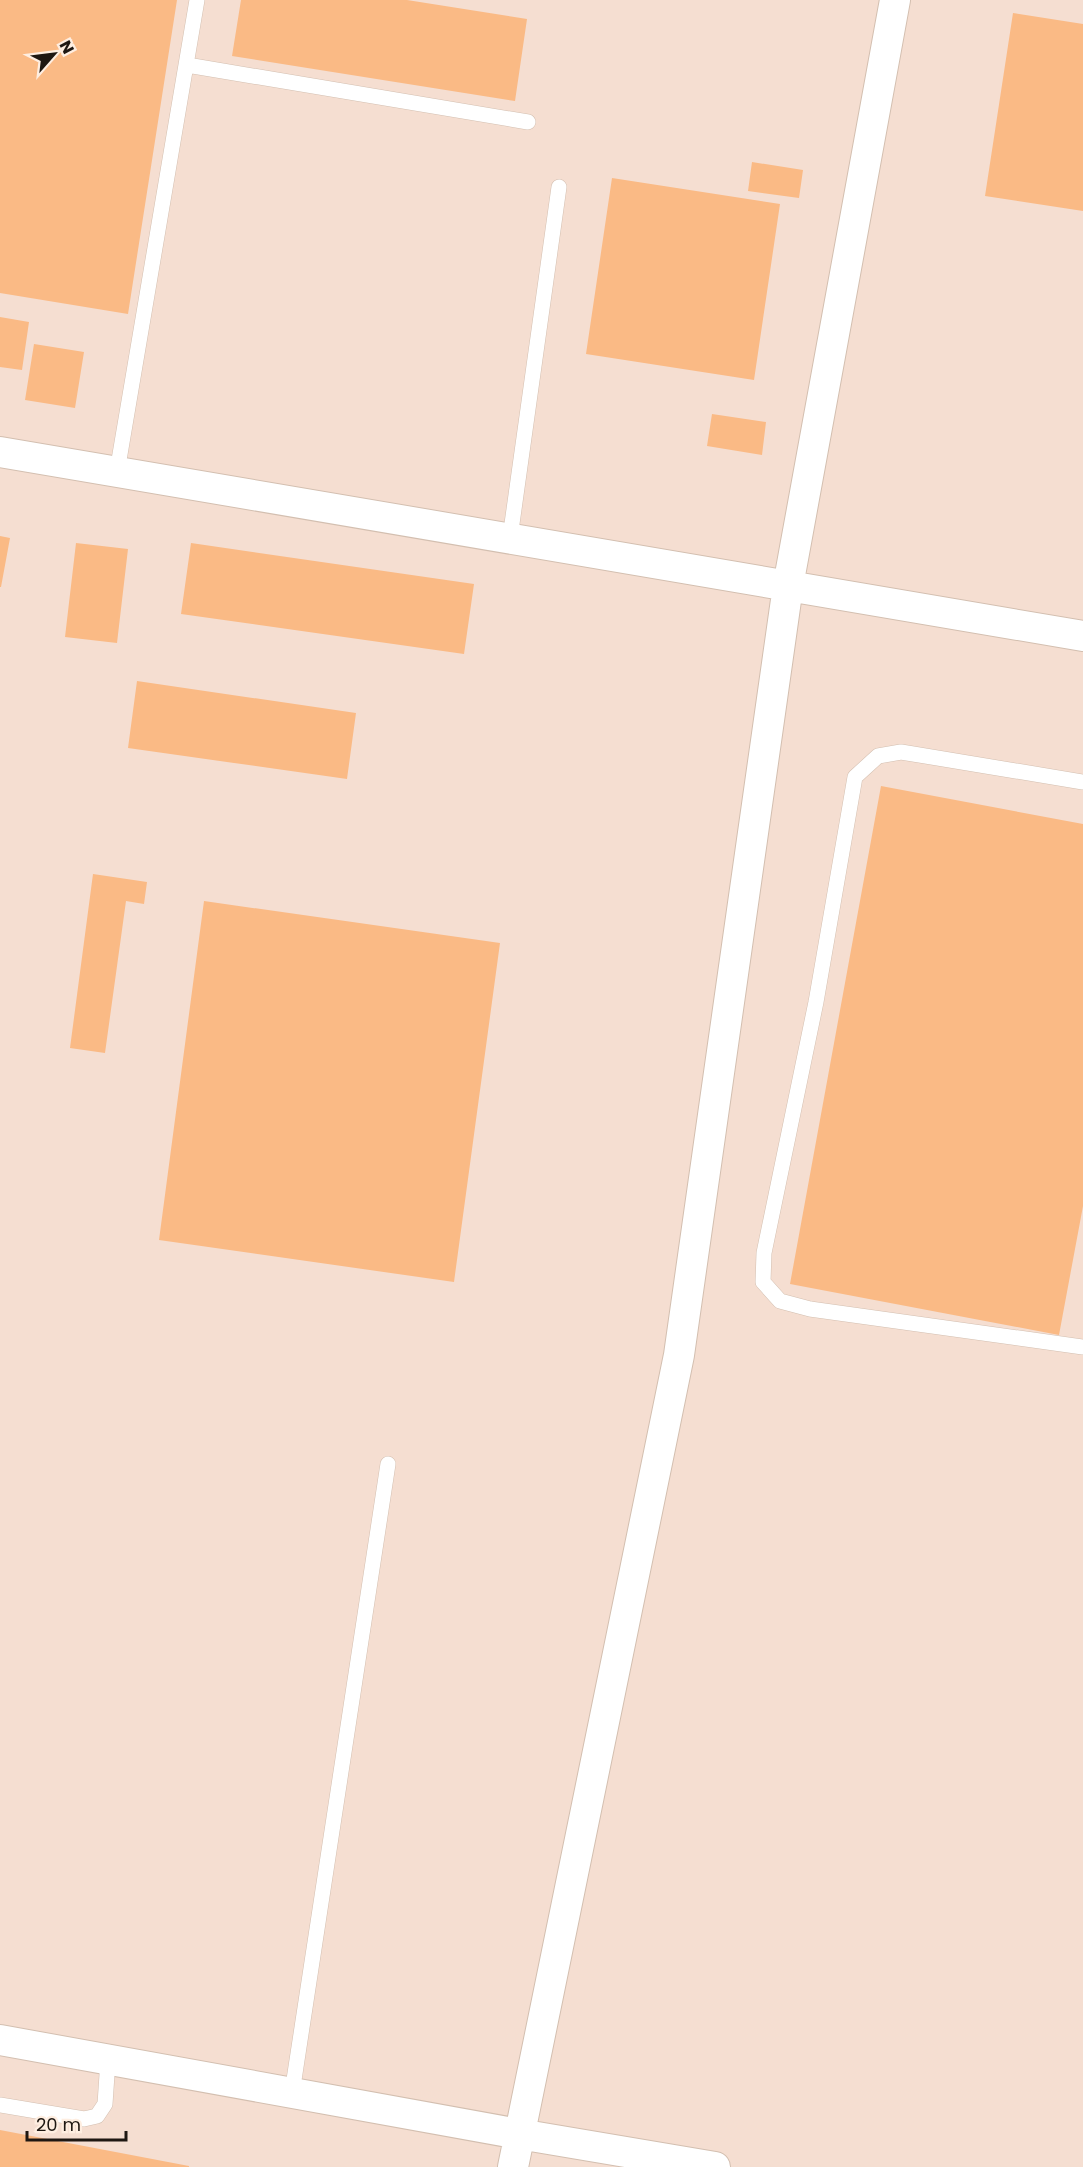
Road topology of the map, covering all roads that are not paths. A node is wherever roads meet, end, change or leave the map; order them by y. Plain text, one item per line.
1 (197, 0) edge
2 (895, 0) edge
3 (187, 65) junction
4 (528, 122) dead end
5 (559, 187) dead end
6 (0, 452) edge
7 (117, 472) junction
8 (510, 538) junction
9 (788, 586) junction
10 (1083, 636) edge
11 (1083, 782) edge
12 (1082, 1344) edge
13 (388, 1464) dead end
14 (0, 2040) edge
15 (108, 2060) junction
16 (292, 2093) junction
17 (0, 2105) edge
18 (519, 2134) junction
19 (513, 2167) edge
20 (715, 2167) edge

1 - 3 lane
2 - 9 street
3 - 4 lane
3 - 7 lane
5 - 8 lane
6 - 7 street
7 - 8 street
8 - 9 street
9 - 10 street
9 - 18 street
11 - 12 lane
13 - 16 lane
14 - 15 street
15 - 16 street
15 - 17 lane
16 - 18 street
18 - 19 street
18 - 20 street

